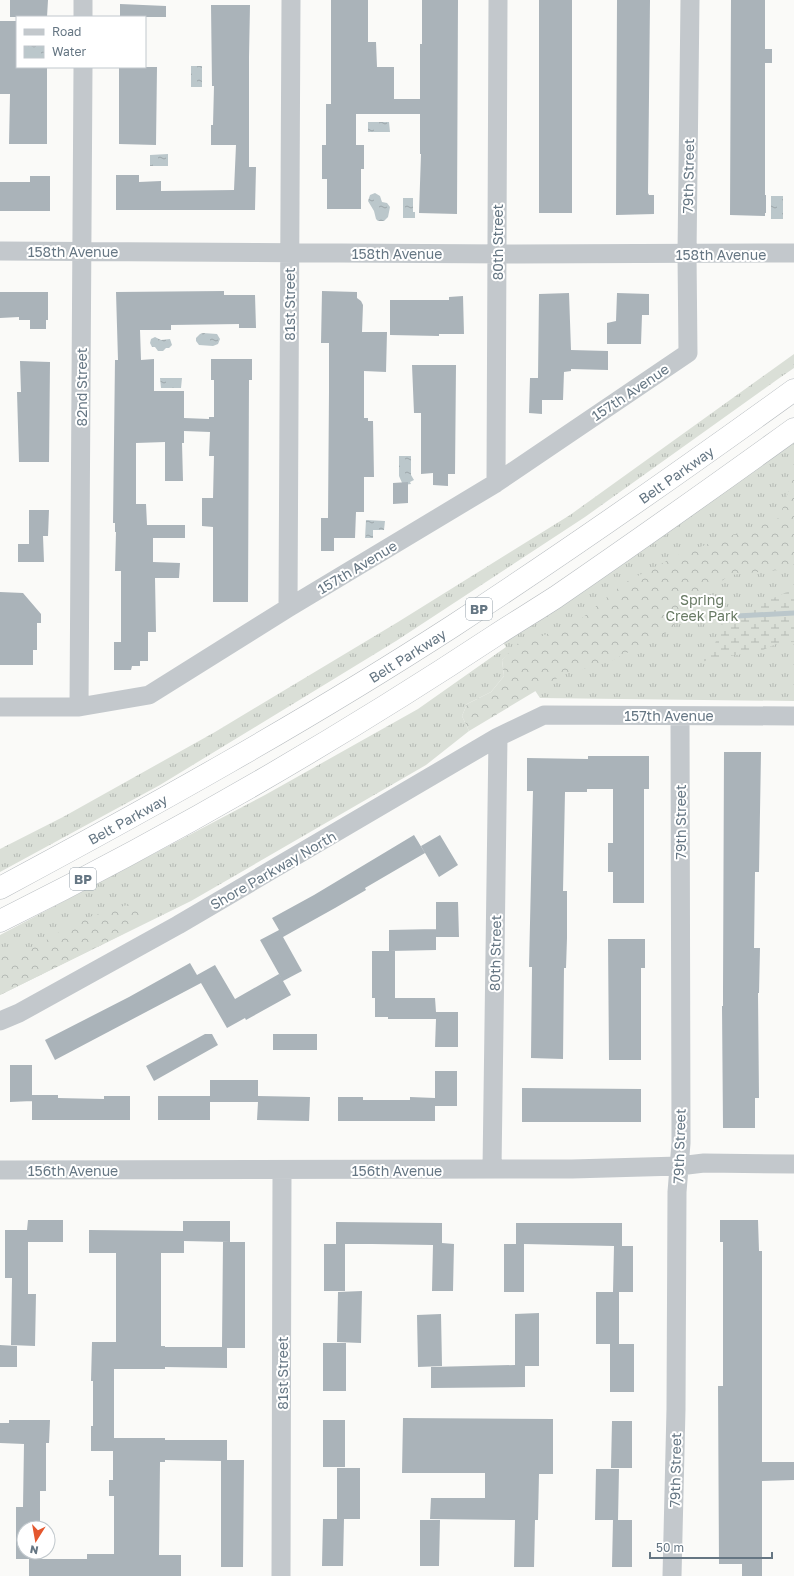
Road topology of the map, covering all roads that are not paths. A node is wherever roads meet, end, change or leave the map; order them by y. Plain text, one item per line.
1 (83, 0) edge
2 (291, 0) edge
3 (498, 0) edge
4 (690, 0) edge
5 (83, 16) edge
6 (83, 68) edge
7 (0, 251) edge
8 (82, 251) junction
9 (289, 253) junction
10 (794, 253) edge
11 (497, 254) junction
12 (687, 254) junction
13 (688, 353) joint
14 (794, 390) edge
15 (794, 429) edge
16 (496, 483) junction
17 (288, 608) junction
18 (0, 707) edge
19 (79, 707) junction
20 (544, 715) joint
21 (680, 716) junction
22 (794, 716) edge
23 (498, 737) junction
24 (0, 888) edge
25 (0, 922) edge
26 (0, 1021) edge
27 (794, 1164) edge
28 (679, 1166) junction
29 (492, 1169) junction
30 (0, 1170) edge
31 (282, 1170) junction
32 (281, 1576) edge
33 (672, 1576) edge

1 - 5 street
2 - 9 street, 81st Street
3 - 11 street, 80th Street
4 - 12 street, 79th Street
6 - 8 street, 82nd Street
7 - 8 street, 158th Avenue
8 - 9 street, 158th Avenue
8 - 19 street, 82nd Street
9 - 11 street, 158th Avenue
9 - 17 street, 81st Street
10 - 12 street, 158th Avenue
11 - 12 street, 158th Avenue
11 - 16 street, 80th Street
12 - 13 street, 79th Street
13 - 16 street, 157th Avenue
14 - 24 highway, Belt Parkway / BP
15 - 25 highway, BP
16 - 17 street, 157th Avenue
17 - 19 street, 157th Avenue
18 - 19 street, 157th Avenue
20 - 21 street, 157th Avenue
20 - 23 street, Shore Parkway North
21 - 22 street, 157th Avenue
21 - 28 street, 79th Street
23 - 26 street, Shore Parkway North
23 - 29 street, 80th Street
27 - 28 street, 156th Avenue
28 - 29 street, 156th Avenue
28 - 33 street, 79th Street
29 - 31 street, 156th Avenue
30 - 31 street, 156th Avenue
31 - 32 street, 81st Street

